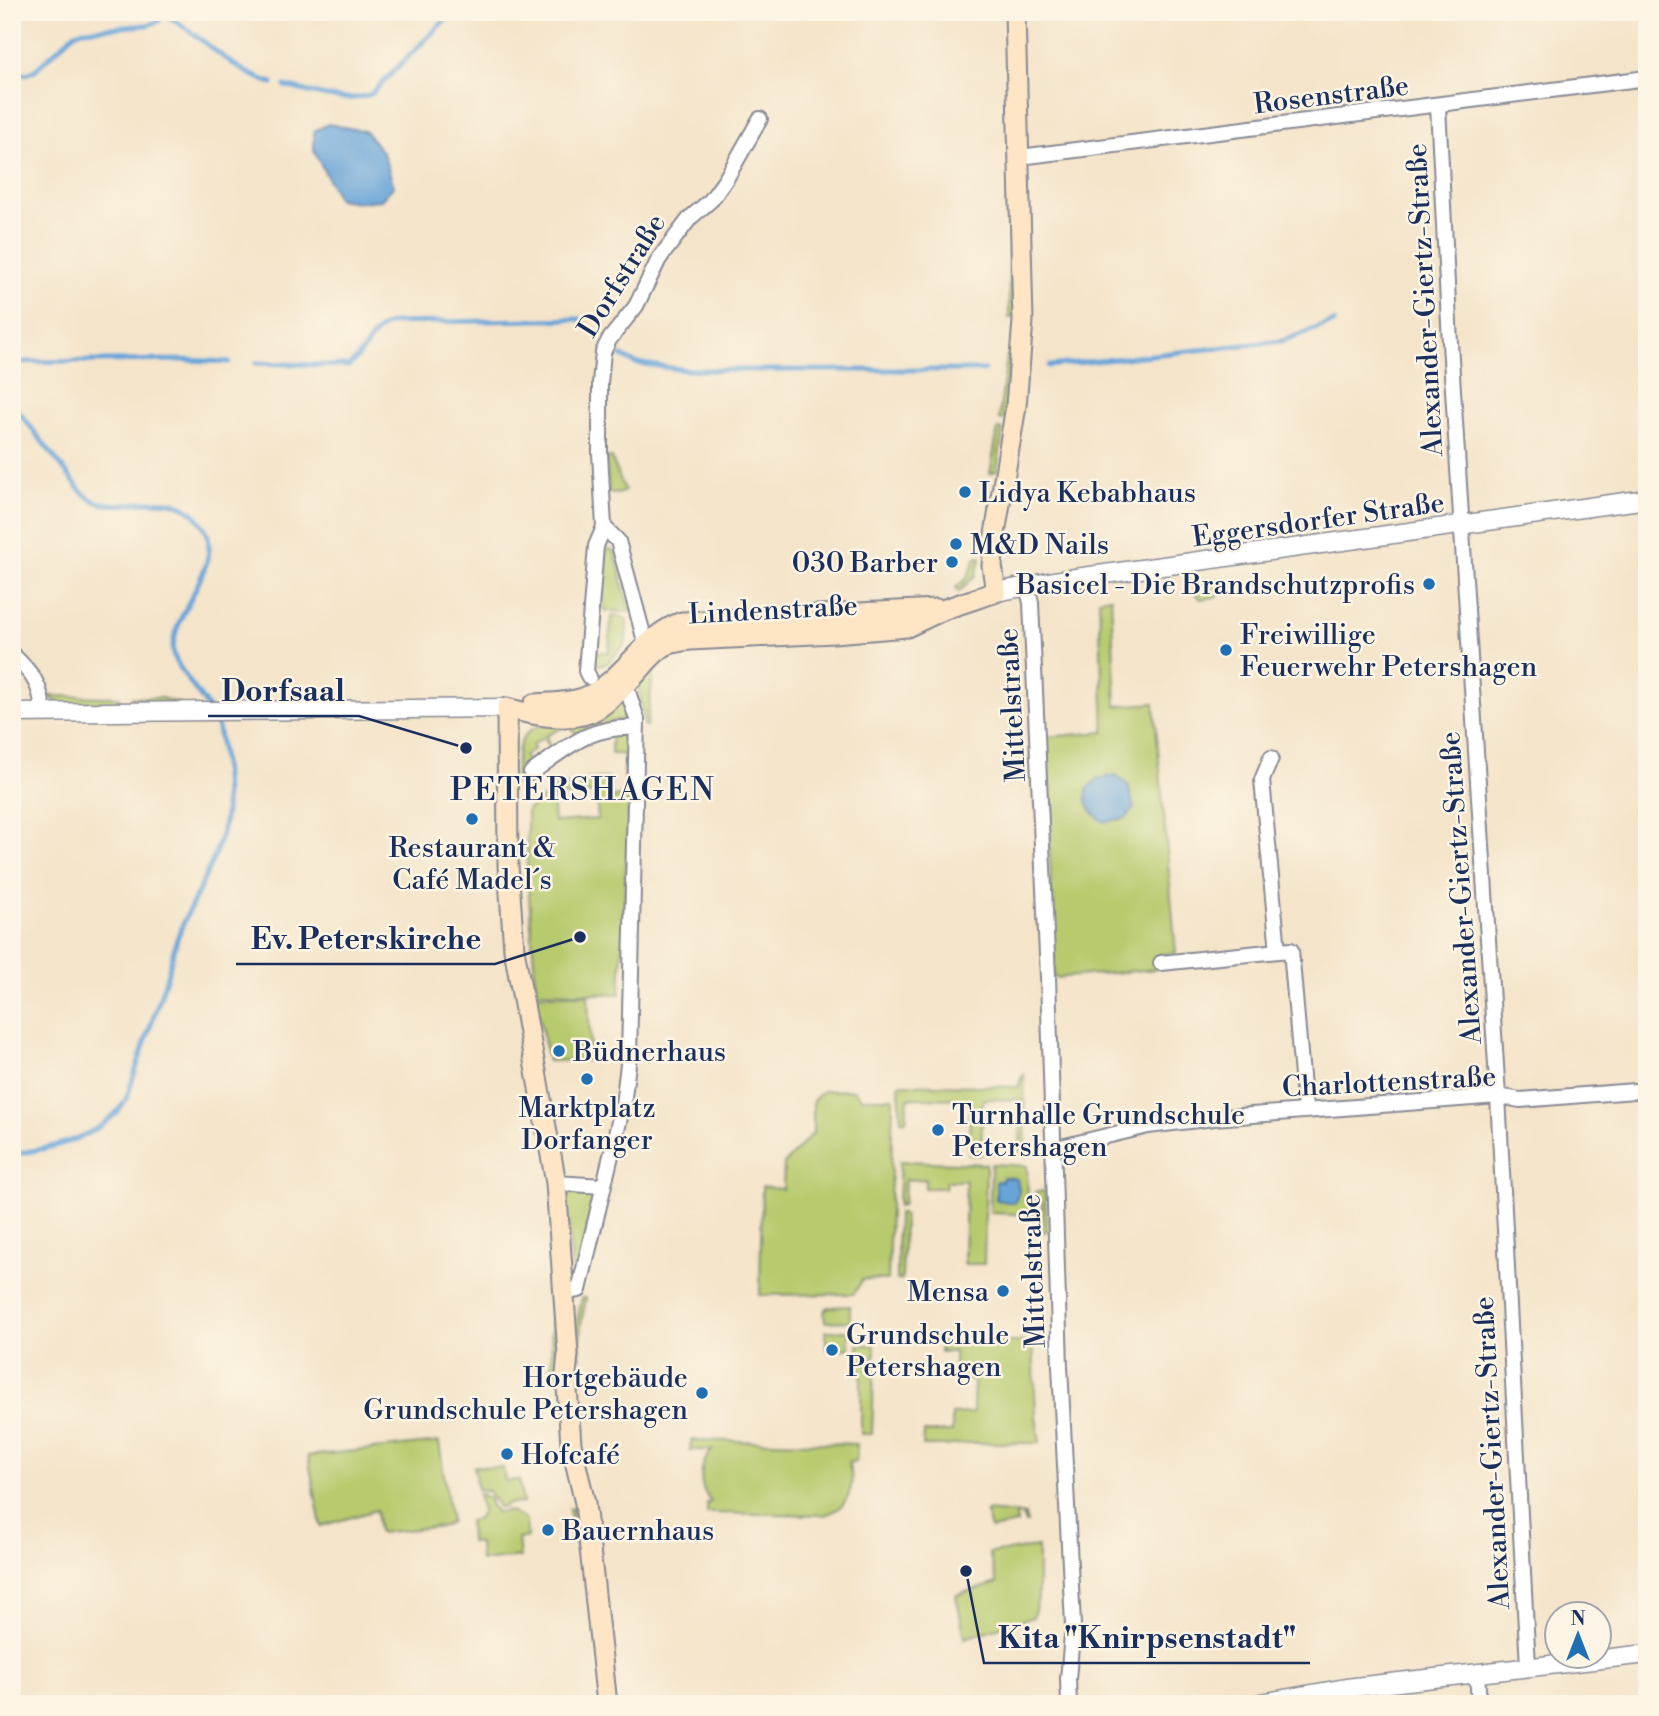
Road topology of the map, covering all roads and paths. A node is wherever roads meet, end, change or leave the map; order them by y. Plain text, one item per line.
1 (1015, 12) edge
2 (1647, 78) edge
3 (1438, 106) junction
4 (760, 119) dead end
5 (1020, 157) junction
6 (1647, 499) edge
7 (1461, 526) junction
8 (604, 527) junction
9 (1027, 586) junction
10 (996, 592) junction
11 (650, 649) junction
12 (12, 654) edge
13 (589, 677) dead end
14 (618, 683) junction
15 (507, 708) junction
16 (12, 713) edge
17 (43, 713) junction
18 (637, 728) junction
19 (1271, 758) dead end
20 (531, 773) dead end
21 (1278, 951) junction
22 (1161, 964) dead end
23 (1647, 1090) edge
24 (1498, 1096) junction
25 (1305, 1110) junction
26 (1053, 1149) junction
27 (556, 1183) junction
28 (603, 1185) junction
29 (564, 1293) junction
30 (1647, 1654) edge
31 (1528, 1667) junction
32 (1477, 1673) junction
33 (607, 1704) edge
34 (1069, 1704) edge
35 (1256, 1704) edge
36 (1479, 1704) edge

1 - 5 main road
2 - 3 street, Rosenstraße
3 - 5 street, Rosenstraße
3 - 7 street, Alexander-Giertz-Straße
4 - 8 street, Dorfstraße
5 - 10 main road
6 - 7 street, Eggersdorfer Straße
7 - 9 street, Eggersdorfer Straße
7 - 24 street, Alexander-Giertz-Straße
8 - 11 street, Dorfstraße
8 - 13 street, Dorfstraße
9 - 10 street, Eggersdorfer Straße
9 - 26 street, Mittelstraße
10 - 11 main road, Lindenstraße
11 - 14 main road, Lindenstraße
12 - 17 street
14 - 15 main road, Lindenstraße
14 - 18 street
15 - 17 street
15 - 27 main road
16 - 17 street
18 - 20 street
18 - 28 street
19 - 21 street
21 - 22 street
21 - 25 street
23 - 24 street, Charlottenstraße
24 - 25 street, Charlottenstraße
24 - 31 street, Alexander-Giertz-Straße
25 - 26 street, Charlottenstraße
26 - 34 street, Mittelstraße
27 - 28 street
27 - 29 main road
28 - 29 street
29 - 33 main road
30 - 31 street
31 - 32 street
32 - 35 street
32 - 36 street

